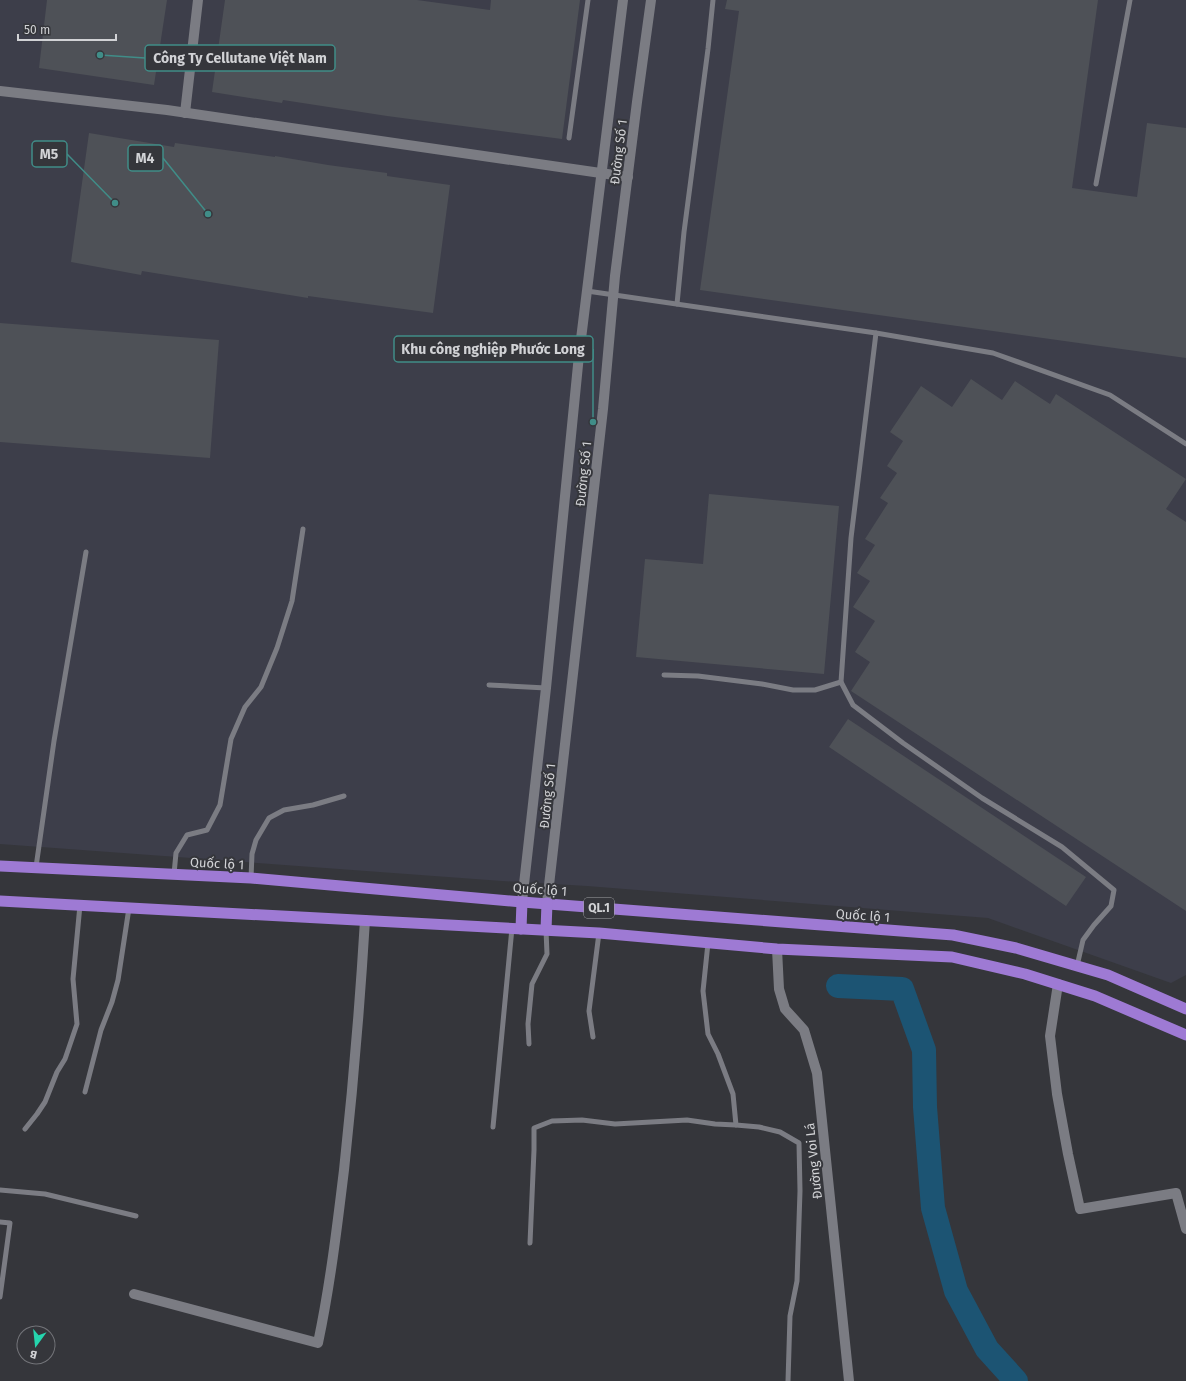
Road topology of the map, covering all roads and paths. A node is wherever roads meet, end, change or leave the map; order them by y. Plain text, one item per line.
1 (198, 0) edge
2 (588, 0) edge
3 (624, 0) edge
4 (651, 0) edge
5 (713, 0) edge
6 (1130, 0) edge
7 (0, 91) edge
8 (185, 113) junction
9 (569, 138) dead end
10 (602, 174) junction
11 (628, 178) junction
12 (1096, 184) dead end
13 (587, 291) junction
14 (614, 294) junction
15 (677, 304) junction
16 (876, 333) junction
17 (1186, 444) edge
18 (303, 529) dead end
19 (86, 552) dead end
20 (664, 675) dead end
21 (841, 682) junction
22 (489, 685) dead end
23 (546, 688) junction
24 (344, 796) dead end
25 (0, 866) edge
26 (36, 867) junction
27 (174, 874) junction
28 (252, 878) junction
29 (0, 900) edge
30 (522, 902) junction
31 (80, 904) junction
32 (547, 904) junction
33 (130, 907) junction
34 (365, 920) junction
35 (517, 929) junction
36 (546, 930) junction
37 (599, 933) junction
38 (708, 943) junction
39 (777, 949) junction
40 (1077, 966) junction
41 (1058, 984) junction
42 (1186, 1009) edge
43 (1186, 1035) edge
44 (594, 1037) dead end
45 (529, 1044) dead end
46 (85, 1092) dead end
47 (736, 1125) junction
48 (493, 1127) dead end
49 (25, 1129) dead end
50 (0, 1190) edge
51 (136, 1216) dead end
52 (0, 1222) edge
53 (1186, 1229) edge
54 (530, 1243) dead end
55 (134, 1294) dead end
56 (0, 1297) edge
57 (788, 1381) edge
58 (849, 1381) edge

1 - 8 street
2 - 9 lane
3 - 10 street, Đường Số 1
4 - 11 street, Đường Số 1
5 - 15 lane
6 - 12 lane
7 - 8 street
8 - 10 street
10 - 11 street
10 - 13 street, Đường Số 1
11 - 14 street, Đường Số 1
13 - 14 lane
13 - 23 street, Đường Số 1
14 - 15 lane
14 - 32 street, Đường Số 1
15 - 16 lane
16 - 17 lane
16 - 21 lane
18 - 27 lane
19 - 26 lane
20 - 21 lane
21 - 40 lane
22 - 23 lane
23 - 30 street, Đường Số 1
24 - 28 lane
25 - 26 highway, Quốc lộ 1 / QL.1
26 - 27 highway, Quốc lộ 1 / QL.1
27 - 28 highway, Quốc lộ 1 / QL.1
28 - 30 highway, Quốc lộ 1 / QL.1
29 - 31 highway, QL.1
30 - 32 highway, Quốc lộ 1 / QL.1
30 - 35 highway
31 - 33 highway, QL.1
31 - 49 lane
32 - 36 highway
32 - 40 highway, Quốc lộ 1 / QL.1
33 - 34 highway, QL.1
33 - 46 lane
34 - 35 highway, QL.1
34 - 55 street
35 - 36 highway, QL.1
35 - 48 lane
36 - 37 highway, QL.1
36 - 45 lane
37 - 38 highway, QL.1
37 - 44 lane
38 - 39 highway, QL.1
38 - 47 lane
39 - 41 highway, QL.1
39 - 58 street, Đường Voi Lá
40 - 42 highway, Quốc lộ 1 / QL.1
41 - 43 highway, QL.1
41 - 53 street
47 - 54 lane
47 - 57 lane
50 - 51 lane
52 - 56 lane

